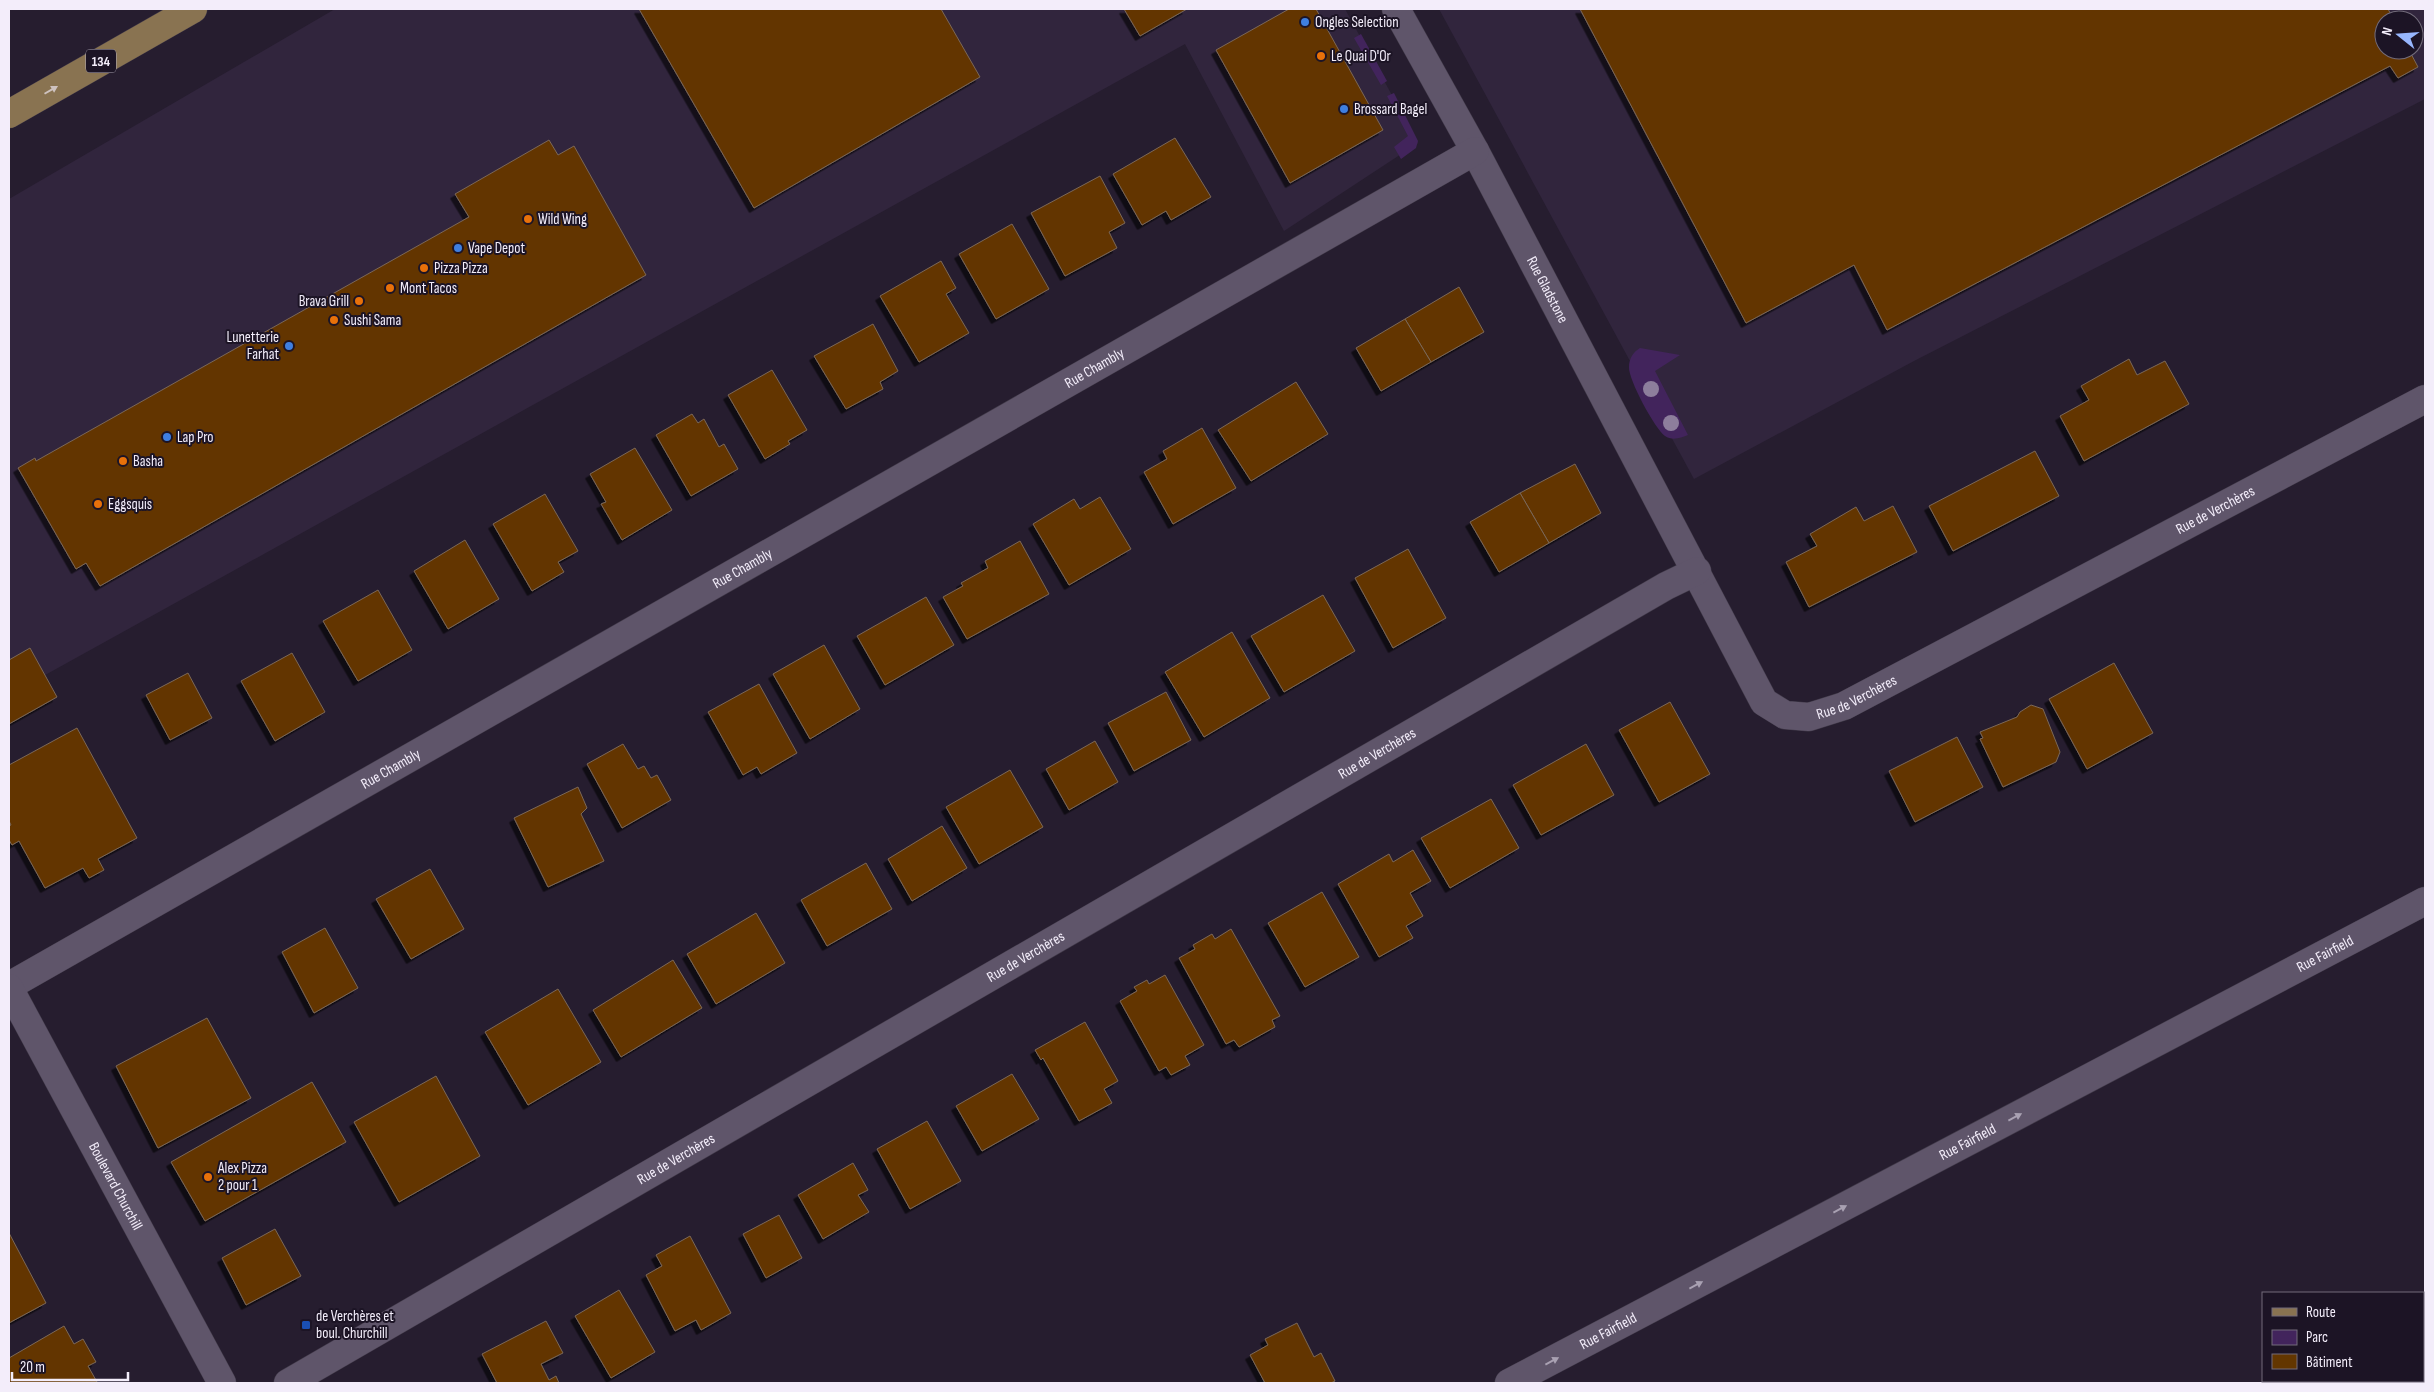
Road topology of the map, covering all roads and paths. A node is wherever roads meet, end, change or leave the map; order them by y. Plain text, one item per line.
1 (193, 9) edge
2 (1396, 9) edge
3 (9, 114) edge
4 (1475, 151) junction
5 (2425, 399) edge
6 (1697, 571) junction
7 (2425, 901) edge
8 (9, 987) edge
9 (222, 1383) edge
10 (288, 1383) edge
11 (1509, 1383) edge

3 -> 1 main road, 134
2 - 4 street, Rue Gladstone
4 - 6 street, Rue Gladstone
4 - 8 street, Rue Chambly
5 - 6 street, Rue de Verchères
6 - 10 street, Rue de Verchères
11 -> 7 street, Rue Fairfield
8 - 9 street, Boulevard Churchill

